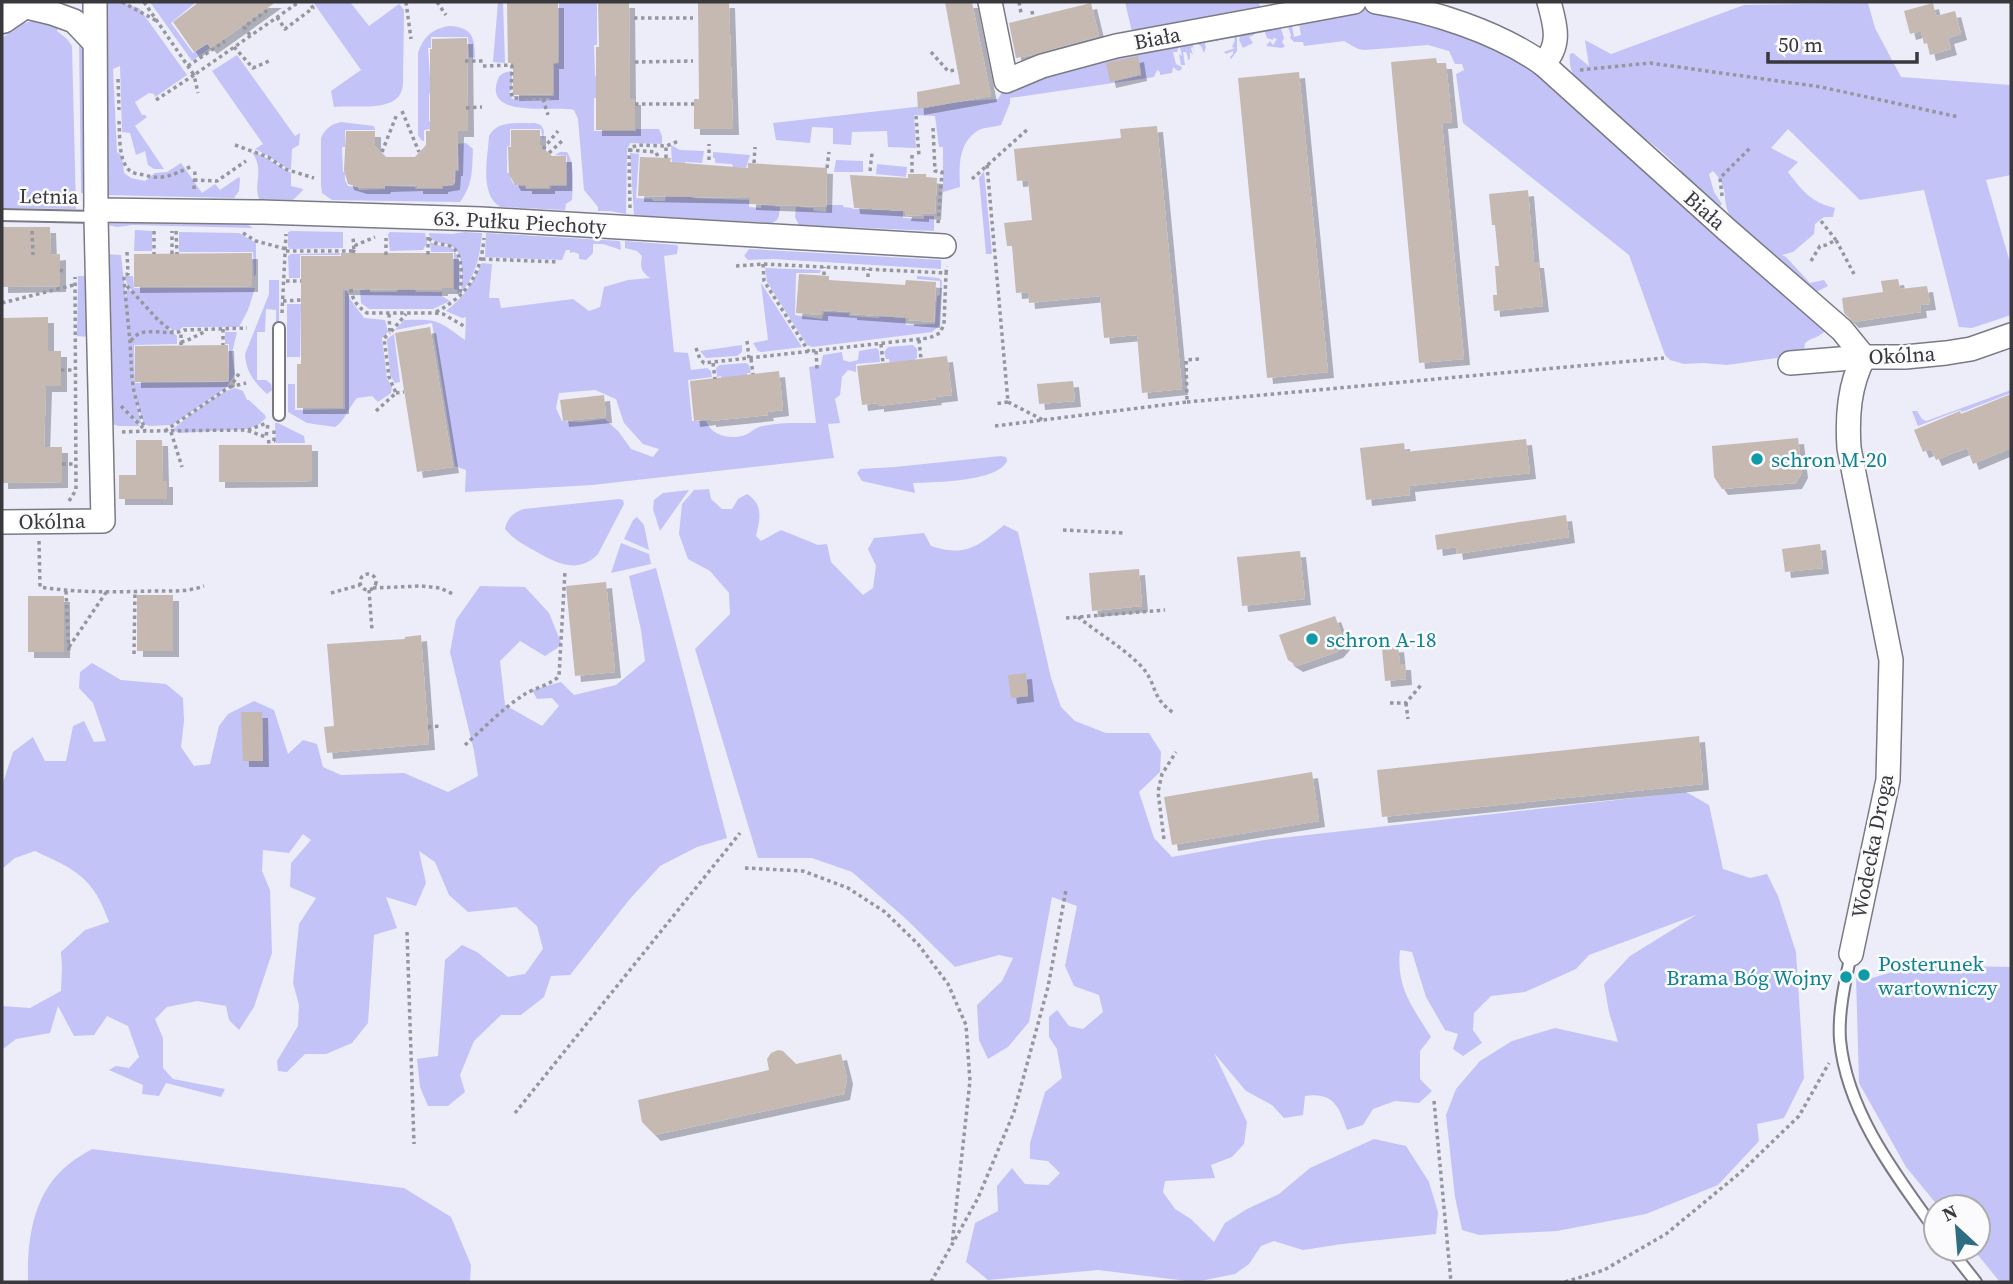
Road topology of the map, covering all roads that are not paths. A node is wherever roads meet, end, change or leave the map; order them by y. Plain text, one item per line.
1 (95, 2) edge
2 (990, 2) edge
3 (1354, 2) edge
4 (1376, 2) edge
5 (1549, 2) edge
6 (15, 8) edge
7 (94, 42) junction
8 (1548, 68) junction
9 (96, 213) junction
10 (2, 215) edge
11 (940, 246) road end
12 (279, 328) road end
13 (2011, 335) edge
14 (1864, 357) junction
15 (1790, 363) dead end
16 (279, 415) dead end
17 (2, 522) edge
18 (1851, 954) joint
19 (1922, 1210) edge
20 (1961, 1263) edge
21 (1976, 1282) edge

1 - 7 street
2 - 3 street, Biała
4 - 8 street, Biała
5 - 8 street
6 - 7 street
7 - 9 street
8 - 14 street, Biała
9 - 10 lane, Letnia
9 - 11 street, 63. Pułku Piechoty
9 - 17 street, Okólna
12 - 16 lane
13 - 14 street, Okólna
14 - 15 street, Okólna
14 - 18 street, Wodecka Droga
18 - 19 lane, Wodecka Droga
20 - 21 lane

